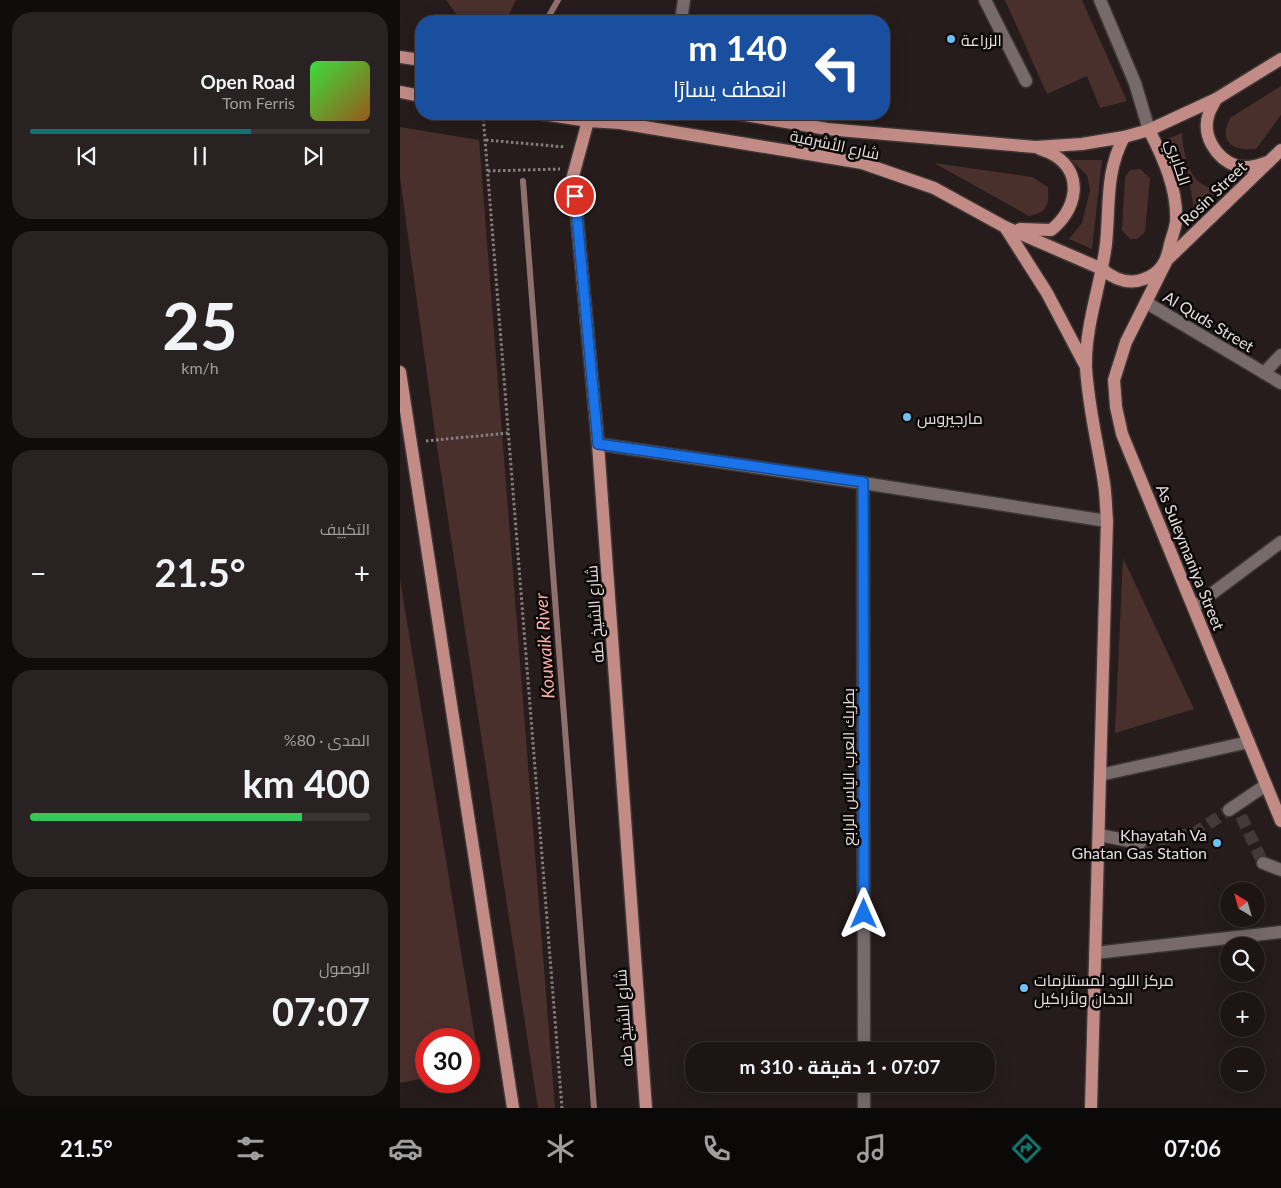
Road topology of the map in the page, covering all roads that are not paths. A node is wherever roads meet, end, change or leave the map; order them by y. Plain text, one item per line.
1 (684, 0) edge
2 (985, 0) edge
3 (1100, 0) edge
4 (681, 15) edge
5 (400, 57) edge
6 (415, 59) edge
7 (1281, 59) edge
8 (1026, 81) dead end
9 (400, 92) edge
10 (415, 95) edge
11 (1216, 99) junction
12 (588, 120) joint
13 (774, 120) edge
14 (1150, 130) junction
15 (1124, 137) junction
16 (1035, 147) junction
17 (1281, 150) edge
18 (1276, 162) edge
19 (1005, 227) junction
20 (1167, 260) junction
21 (1102, 269) junction
22 (1147, 303) junction
23 (1281, 355) edge
24 (1086, 367) junction
25 (400, 372) edge
26 (1264, 373) junction
27 (1281, 384) edge
28 (598, 444) junction
29 (863, 482) junction
30 (1107, 521) junction
31 (1281, 542) edge
32 (1194, 607) junction
33 (1249, 742) junction
34 (1100, 775) junction
35 (1266, 785) junction
36 (1235, 810) tunnel mouth
37 (1280, 815) edge
38 (1098, 835) junction
39 (1140, 843) tunnel mouth
40 (1263, 863) tunnel mouth
41 (1281, 870) edge
42 (1281, 932) edge
43 (1095, 952) junction
44 (864, 1042) edge
45 (864, 1092) edge
46 (513, 1108) edge
47 (646, 1108) edge
48 (864, 1108) edge
49 (1091, 1108) edge

1 - 4 street
2 - 8 street
3 - 14 street
5 - 6 main road
7 - 11 main road
9 - 10 main road
11 - 14 main road
11 - 18 main road
12 - 19 main road, شارع الأشرفية
12 - 28 main road, شارع الشيخ طه
13 - 16 main road, شارع الأشرفية
14 - 15 main road, الكابري
14 - 20 main road, الكابري
15 - 16 main road, شارع الأشرفية
15 - 21 main road
16 - 19 main road
17 - 18 main road, Rosin Street
18 - 20 main road, Rosin Street
19 - 21 main road, شارع الأشرفية
19 - 24 main road
20 - 21 main road
20 - 22 main road, As Suleymaniya Street
21 - 24 main road
22 - 26 street, Al Quds Street
22 - 32 main road, As Suleymaniya Street
23 - 26 street
24 - 30 main road
25 - 46 main road
26 - 27 street, Al Quds Street
28 - 29 street
28 - 47 main road, شارع الشيخ طه
29 - 30 street
29 - 44 street, بطريك العرب الياس الرابع
30 - 34 main road
31 - 32 street
32 - 33 main road, As Suleymaniya Street
33 - 34 street
33 - 35 main road, As Suleymaniya Street
34 - 38 main road
35 - 36 street
35 - 37 main road, As Suleymaniya Street
38 - 39 street
38 - 43 main road
40 - 41 street
42 - 43 street
43 - 49 main road
45 - 48 street

